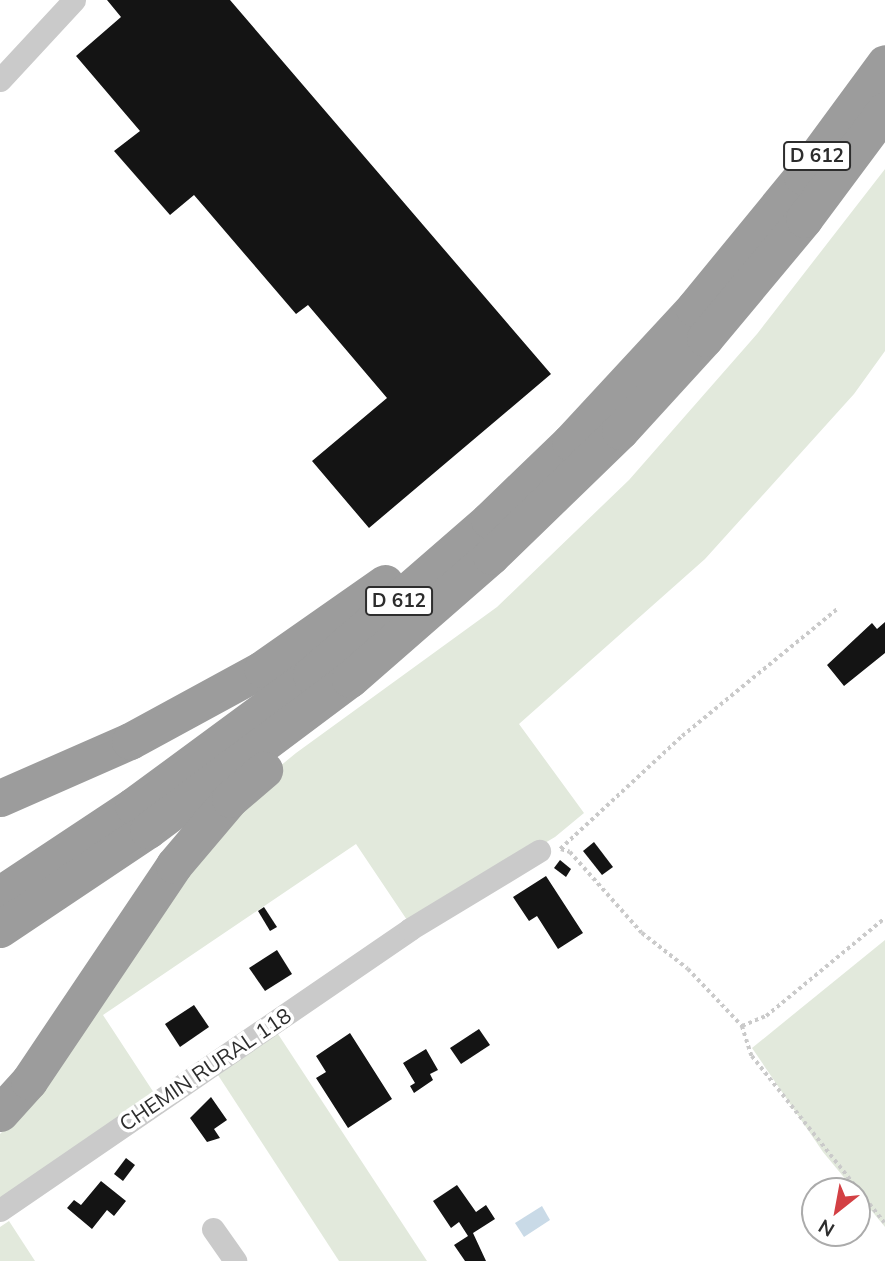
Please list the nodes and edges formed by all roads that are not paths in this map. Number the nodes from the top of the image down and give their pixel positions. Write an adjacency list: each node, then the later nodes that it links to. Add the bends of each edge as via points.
1 (74, 0): 3 (street)
2 (885, 63): 5 (highway, D 612, via 794,186 702,298 579,433)
3 (0, 80)
4 (885, 110): 6 (highway, D 612, via 767,265 620,431 481,565)
5 (528, 480): 7 (highway, via 262,669 131,741); 9 (highway, D 612, via 397,604 311,675 144,798)
6 (350, 679): 10 (highway, D 612, via 148,830); 11 (highway, via 320,724 230,799 174,865 29,1081)
7 (0, 798)
8 (550, 850): 12 (street, CHEMIN RURAL 118, via 410,929)
9 (0, 894)
10 (0, 929)
11 (0, 1113)
12 (0, 1210)
13 (214, 1229): 14 (street)
14 (234, 1261)

